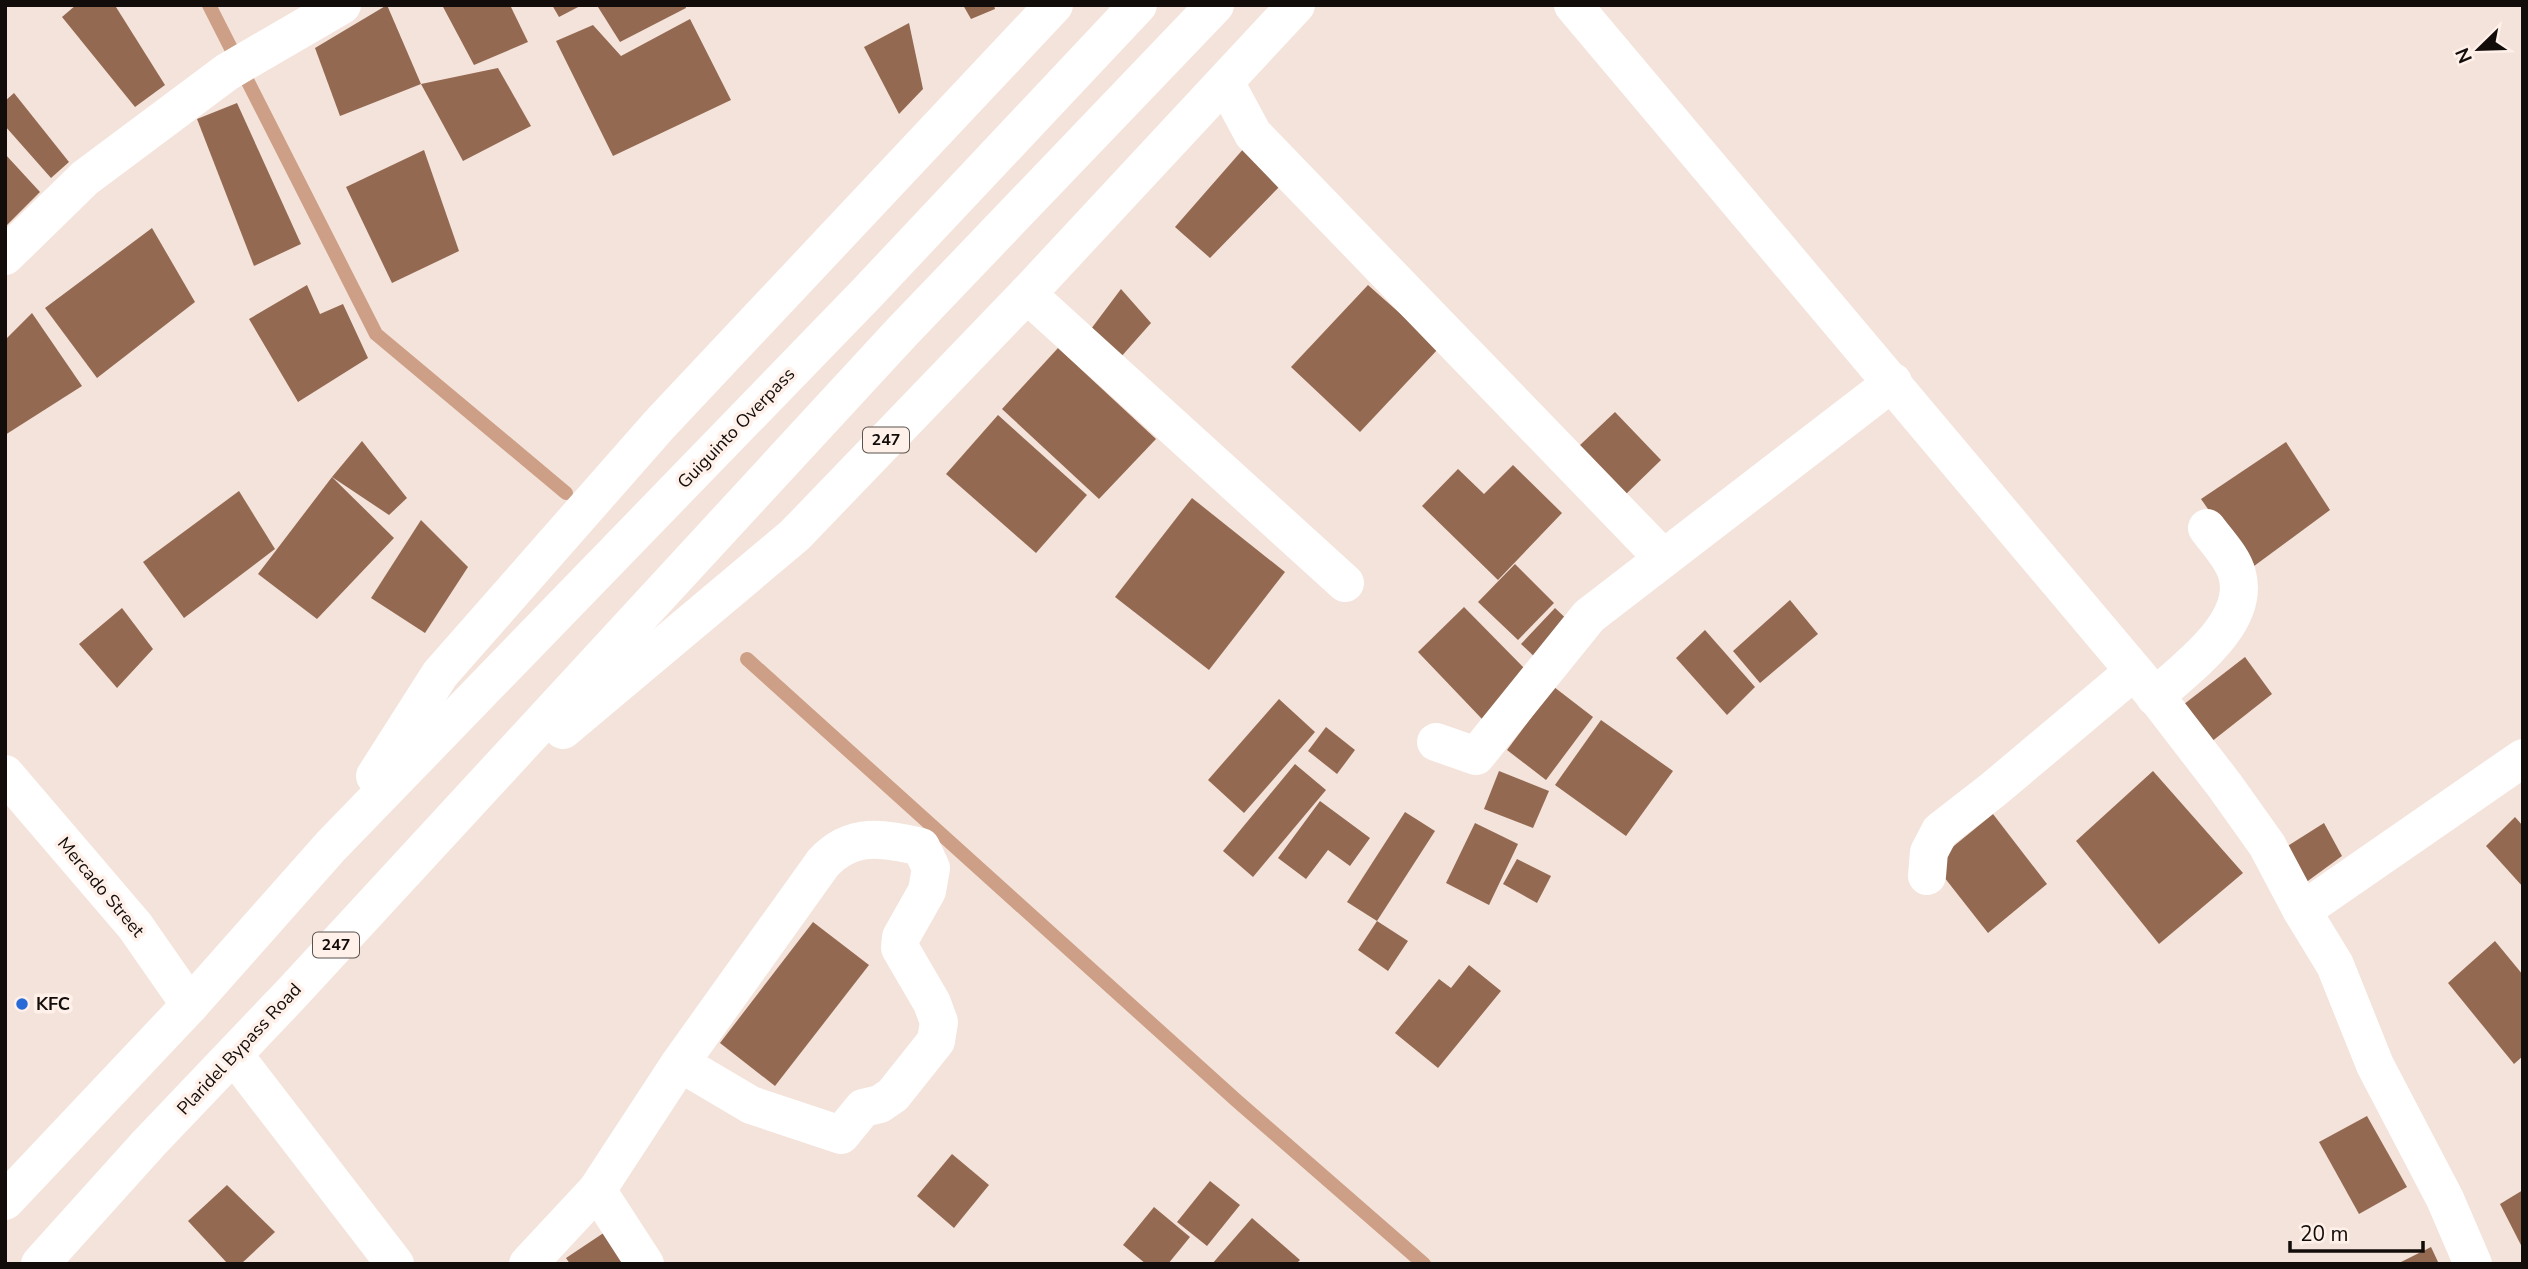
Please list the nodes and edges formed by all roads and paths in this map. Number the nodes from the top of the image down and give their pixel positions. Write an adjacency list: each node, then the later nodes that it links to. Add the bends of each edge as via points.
1 (342, 5): 8 (main road, via 227,72 85,178)
2 (1054, 5): 19 (main road, via 659,425 440,674)
3 (1138, 5): 19 (main road, Guiguinto Overpass, via 867,293)
4 (1215, 5): 18 (main road, via 901,333)
5 (1296, 5): 7 (main road, 247)
6 (1573, 5): 10 (main road)
7 (1224, 82): 9 (main road, 247); 12 (main road, via 1253,134)
8 (5, 257)
9 (1027, 294): 13 (main road); 18 (main road, 247, via 795,535)
10 (1893, 382): 12 (main road); 14 (main road)
11 (2207, 528): 14 (main road, via 2237,573 2239,594 2232,615 2223,631)
12 (1663, 558): 15 (main road, via 1589,616 1476,756)
13 (1345, 583)
14 (2144, 684): 20 (main road, via 1940,831 1929,852); 21 (main road, via 2267,845)
15 (1436, 742)
16 (2523, 758): 21 (main road)
17 (5, 774): 22 (main road, Mercado Street, via 135,926)
18 (439, 835): 23 (main road, Plaridel Bypass Road / 247)
19 (331, 846): 22 (main road)
20 (1927, 876)
21 (2302, 911): 31 (main road, via 2335,965 2375,1065 2445,1199)
22 (190, 1005): 26 (main road)
23 (234, 1055): 27 (main road, Plaridel Bypass Road / 247); 28 (main road)
24 (680, 1063): 24 (main road, via 834,850 888,839 921,847 931,868 927,891 901,936 900,948 939,1022 936,1041 893,1095 863,1108 841,1135 751,1105); 25 (main road)
25 (597, 1190): 29 (main road); 30 (main road)
26 (5, 1201)
27 (40, 1264)
28 (395, 1264)
29 (528, 1264)
30 (645, 1264)
31 (2473, 1264)

